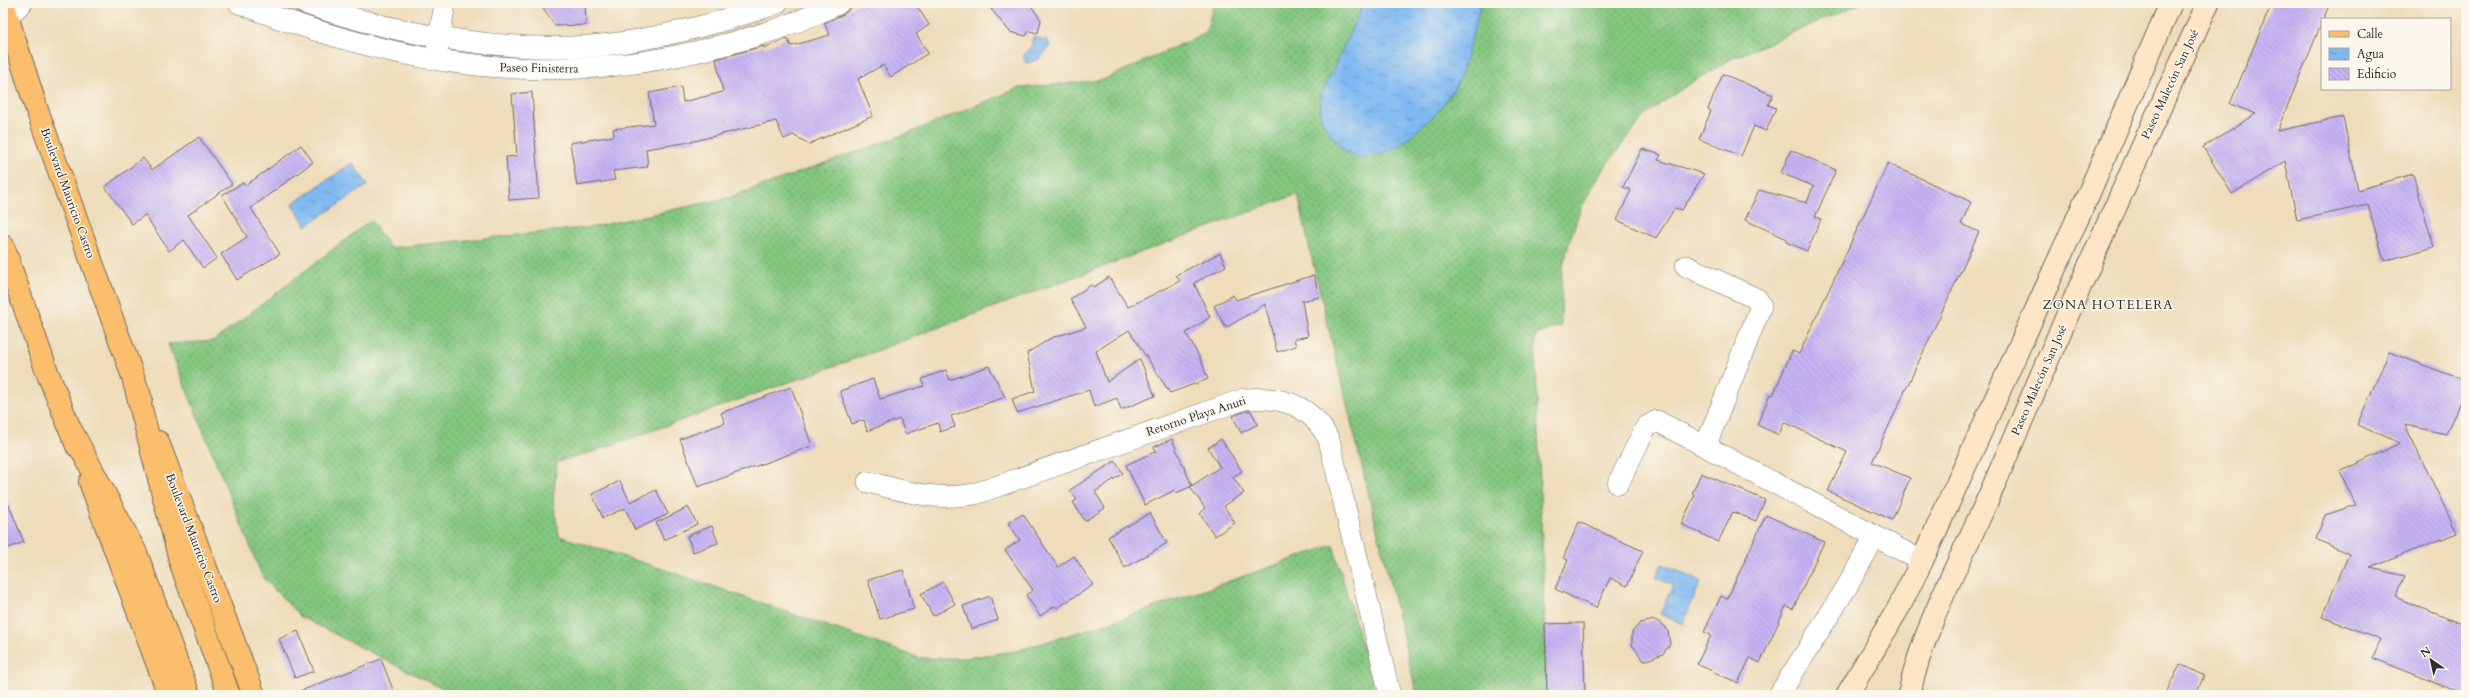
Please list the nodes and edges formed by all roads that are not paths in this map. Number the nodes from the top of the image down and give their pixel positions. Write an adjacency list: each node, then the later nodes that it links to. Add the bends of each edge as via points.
1 (239, 3): 11 (street, Paseo Finisterra, via 358,44)
2 (304, 3): 9 (street, Paseo Finisterra, via 381,26)
3 (445, 3): 9 (street)
4 (777, 3): 10 (street, Paseo Finisterra, via 687,30 626,42)
5 (839, 3): 12 (street, Paseo Finisterra, via 769,31 688,54 638,64)
6 (2171, 3): 13 (main road)
7 (2208, 3): 14 (main road, Paseo Malecón San José)
8 (10, 11): 17 (main road, Boulevard Mauricio Castro, via 36,107)
9 (440, 38): 10 (street, Paseo Finisterra); 11 (street)
10 (542, 48): 12 (street)
11 (435, 61): 12 (street, Paseo Finisterra)
12 (543, 71)
13 (2085, 202): 14 (main road); 23 (main road)
14 (2112, 213): 31 (main road, Paseo Malecón San José, via 1987,501 1932,620 1921,649)
15 (3, 246): 18 (main road, via 46,369)
16 (1686, 266): 19 (street, via 1757,299 1761,306)
17 (134, 381): 26 (main road, Boulevard Mauricio Castro, via 182,564); 27 (main road, Boulevard Mauricio Castro)
18 (70, 428): 24 (main road); 25 (main road, via 136,553)
19 (1706, 445): 21 (street, via 1653,421 1646,427); 22 (street)
20 (868, 482): 28 (street, Retorno Playa Anuti, via 929,497 949,498 975,494 1244,399 1265,397 1284,400 1312,416 1323,427 1329,440)
21 (1618, 484)
22 (1875, 536): 23 (street); 29 (street)
23 (1922, 561): 30 (main road, via 1900,606)
24 (169, 695)
25 (189, 695)
26 (229, 695)
27 (254, 695)
28 (1390, 695)
29 (1780, 695)
30 (1847, 695)
31 (1909, 695)

